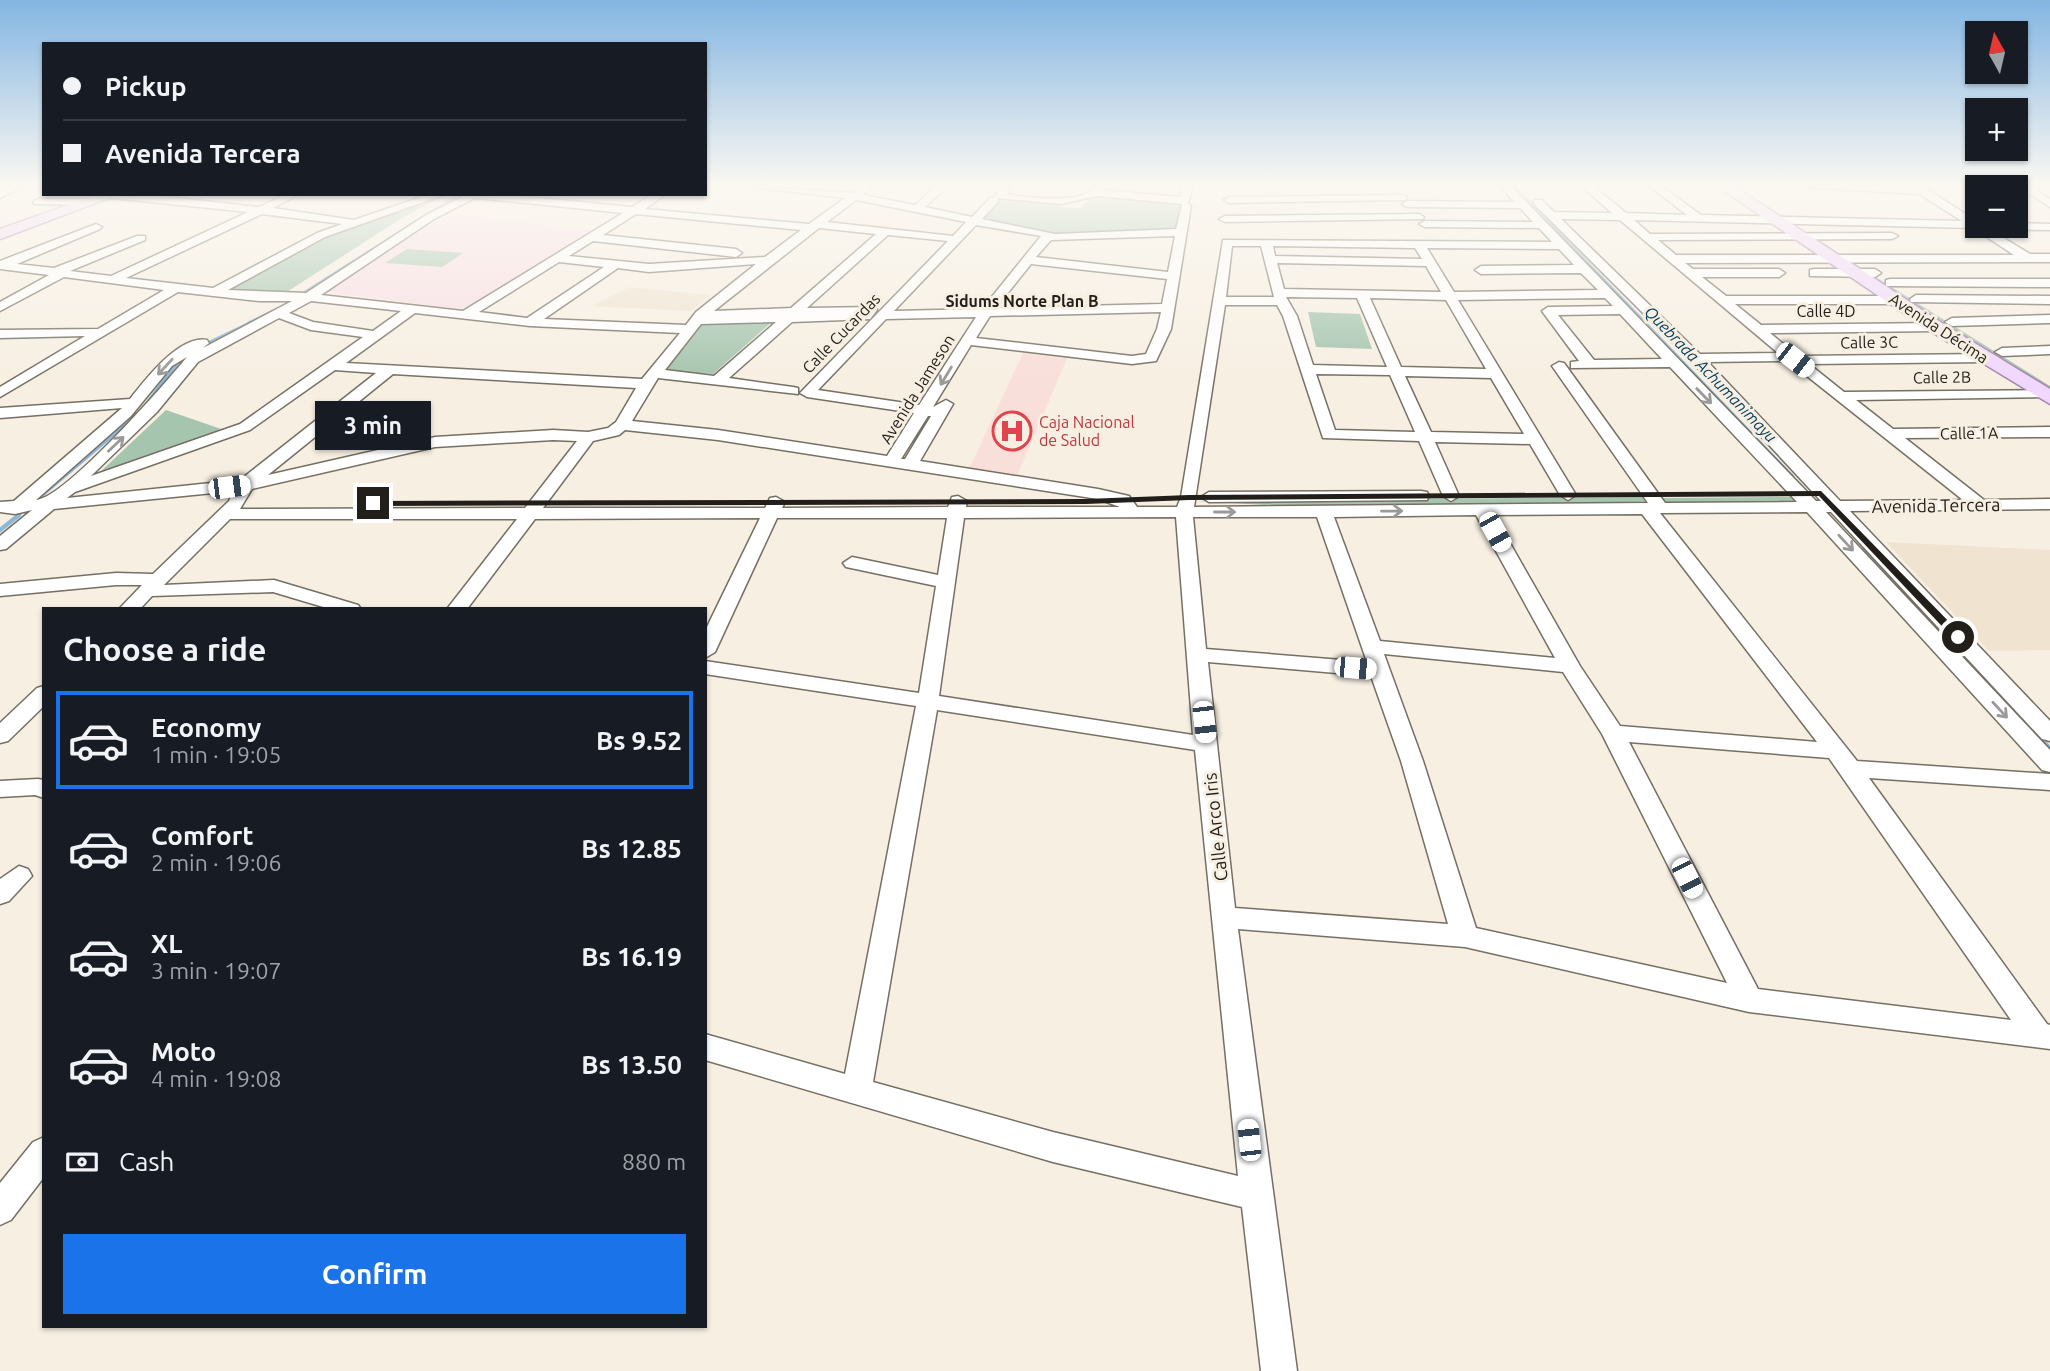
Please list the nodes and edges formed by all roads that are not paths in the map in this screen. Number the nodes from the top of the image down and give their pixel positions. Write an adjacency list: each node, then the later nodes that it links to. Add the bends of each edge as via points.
1 (39, 250): 32 (street)
2 (113, 250): 37 (street)
3 (176, 250): 42 (street)
4 (293, 250): 45 (street)
5 (357, 250): 51 (street)
6 (380, 250): 52 (street)
7 (569, 250): 23 (street)
8 (702, 250): 24 (street)
9 (781, 250): 24 (street)
10 (864, 250): 66 (street)
11 (943, 250): 63 (street, Calle Cucardas)
12 (1038, 250): 29 (street, Avenida Jameson)
13 (1177, 250): 41 (street)
14 (1224, 250): 57 (street, Calle Arco Iris)
15 (1268, 250): 27 (street)
16 (1422, 250): 30 (street)
17 (1469, 250): 35 (street)
18 (1565, 250): 34 (street)
19 (1579, 250): 78 (street)
20 (1663, 250): 28 (street)
21 (1830, 250): 31 (main road, Avenida Décima)
22 (2015, 250): 25 (street)
23 (556, 258): 33 (street); 65 (street)
24 (770, 258): 33 (street, via 649,268); 68 (street)
25 (2028, 258): 26 (street); 31 (street); 36 (street)
26 (2050, 258)
27 (1271, 259): 30 (street); 53 (street)
28 (1673, 259): 31 (street); 38 (street)
29 (1031, 261): 41 (street); 61 (street, Avenida Jameson)
30 (1430, 263): 49 (street)
31 (1848, 263): 40 (street); 46 (main road, Avenida Décima); 46 (main road, Avenida Décima, via 1875,273)
32 (2, 265): 37 (street)
33 (615, 265): 69 (street)
34 (1583, 269): 35 (street); 47 (street)
35 (1481, 270): 50 (street)
36 (2050, 271)
37 (58, 273): 42 (street); 59 (street)
38 (1690, 273): 39 (street); 55 (street)
39 (1787, 273)
40 (1801, 273)
41 (1172, 276): 58 (street)
42 (112, 280): 44 (street)
43 (2050, 283): 46 (street)
44 (176, 288): 45 (street); 72 (street)
45 (215, 292): 51 (street)
46 (1893, 292): 54 (main road, Avenida Décima); 55 (street); 70 (main road, Avenida Décima)
47 (1606, 294): 50 (street); 62 (street)
48 (1362, 295): 49 (street); 53 (street); 85 (street)
49 (1449, 296): 50 (street); 86 (street)
50 (1497, 296)
51 (287, 297): 52 (street); 93 (street, one-way to 93, via 175,357)
52 (309, 297): 60 (street); 64 (street)
53 (1281, 297): 57 (street); 83 (street)
54 (1916, 299): 56 (street); 70 (main road, Avenida Décima)
55 (1721, 300): 71 (street)
56 (2050, 300)
57 (1219, 301): 115 (street, Calle Arco Iris, via 1212,370)
58 (1167, 305): 61 (street); 75 (street, via 1164,329 1153,355 1144,360)
59 (0, 307)
60 (414, 308): 65 (street); 74 (street)
61 (993, 310): 63 (street); 75 (street, Avenida Jameson)
62 (1622, 310): 80 (street); 81 (street, via 1548,311)
63 (884, 312): 94 (street, Calle Cucardas, via 807,393)
64 (279, 314): 74 (street, via 310,326); 106 (street, one-way to 64, via 152,410 193,359)
65 (467, 314): 69 (street)
66 (789, 315): 66 (street, via 864,316 871,310); 68 (street); 88 (street)
67 (2050, 319): 70 (street, Calle 4D)
68 (695, 321): 69 (street); 87 (street)
69 (530, 322)
70 (1944, 325): 71 (street, Calle 4D); 77 (main road, Avenida Décima)
71 (1758, 329): 79 (street)
72 (98, 332): 73 (street); 91 (street)
73 (0, 334)
74 (376, 335): 82 (street)
75 (975, 342): 94 (street, Avenida Jameson, one-way to 94); 96 (street, Avenida Jameson)
76 (2050, 351): 77 (street, Calle 3C)
77 (1994, 355): 79 (street, Calle 3C); 89 (main road, Avenida Décima)
78 (1696, 358): 79 (street, Calle 3C); 111 (street)
79 (1793, 358): 92 (street)
80 (1672, 363): 81 (street); 111 (street, one-way to 111)
81 (1589, 364): 112 (street, via 1559,366)
82 (331, 366): 84 (street); 106 (street, via 245,427)
83 (1307, 369): 85 (street); 101 (street, via 1329,435)
84 (390, 370): 87 (street); 105 (street)
85 (1393, 371): 86 (street); 101 (street)
86 (1496, 374): 102 (street)
87 (650, 379): 88 (street); 97 (street)
88 (717, 381): 90 (street)
89 (2048, 390): 92 (street, Calle 2B)
90 (793, 391)
91 (0, 394)
92 (1841, 396): 99 (street)
93 (135, 403): 95 (street); 121 (street)
94 (925, 411): 96 (street, Calle Cucardas); 103 (street, Avenida Jameson)
95 (0, 413)
96 (941, 413): 104 (street, Avenida Jameson)
97 (622, 425): 100 (street, via 613,432); 103 (street)
98 (2050, 432): 99 (street, Calle 1A)
99 (1888, 434): 108 (street)
100 (588, 436): 105 (street, via 435,442); 120 (street)
101 (1423, 436): 102 (street); 110 (street)
102 (1532, 439): 109 (street)
103 (891, 462): 104 (street)
104 (910, 465): 118 (street)
105 (245, 485): 114 (street); 122 (street)
106 (67, 490): 114 (street)
107 (2050, 492): 108 (street, Avenida Tercera)
108 (1965, 493): 111 (street, Avenida Tercera); 116 (street)
109 (1568, 495): 110 (street, Avenida Tercera); 112 (street, Avenida Tercera)
110 (1451, 496): 115 (street, Avenida Tercera)
111 (1816, 500): 112 (street, Avenida Tercera); 116 (street, Avenida Tercera); 143 (street); 147 (street, one-way to 147)
112 (1653, 504): 123 (street, Avenida Tercera); 146 (street)
113 (2050, 504): 116 (street, Avenida Tercera)
114 (46, 505): 121 (street); 126 (street)
115 (1186, 505): 118 (street, Avenida Tercera); 124 (street, Avenida Tercera, one-way to 124); 136 (street, Calle Arco Iris)
116 (1980, 505)
117 (774, 506): 119 (street, Avenida Tercera); 120 (street, Avenida Tercera); 135 (street)
118 (1128, 506): 119 (street, Avenida Tercera)
119 (958, 507): 128 (street)
120 (533, 508): 122 (street, Avenida Tercera); 133 (street)
121 (6, 509): 125 (street)
122 (231, 509): 129 (street)
123 (1482, 510): 124 (street, Avenida Tercera, one-way to 123); 137 (street)
124 (1324, 512): 134 (street)
125 (0, 521)
126 (0, 545)
127 (852, 563): 128 (street)
128 (947, 583): 141 (street)
129 (153, 585): 130 (street, via 116,579); 131 (street); 132 (street, via 274,586)
130 (0, 590)
131 (131, 607)
132 (344, 607)
133 (459, 607)
134 (1373, 647): 137 (street); 139 (street)
135 (707, 648)
136 (1196, 655): 139 (street); 145 (street, Calle Arco Iris)
137 (1570, 666): 142 (street)
138 (707, 667): 141 (street)
139 (1381, 670): 155 (street)
140 (42, 695): 144 (street)
141 (928, 701): 145 (street); 159 (street)
142 (1613, 733): 146 (street); 156 (street)
143 (2050, 734)
144 (0, 736)
145 (1206, 744): 154 (street, Calle Arco Iris)
146 (1834, 751): 148 (street)
147 (2050, 764)
148 (1850, 769): 149 (street); 157 (street)
149 (2050, 782)
150 (0, 789): 151 (street)
151 (42, 789)
152 (19, 876): 153 (street)
153 (0, 894)
154 (1225, 918): 155 (street); 161 (street, Calle Arco Iris)
155 (1465, 936): 156 (street)
156 (1749, 1000): 157 (street)
157 (2044, 1036)
158 (707, 1048): 159 (street)
159 (857, 1090): 161 (street, via 1053,1147)
160 (42, 1155): 162 (street)
161 (1255, 1195): 163 (street, Calle Arco Iris)
162 (0, 1209)
163 (1279, 1371)

